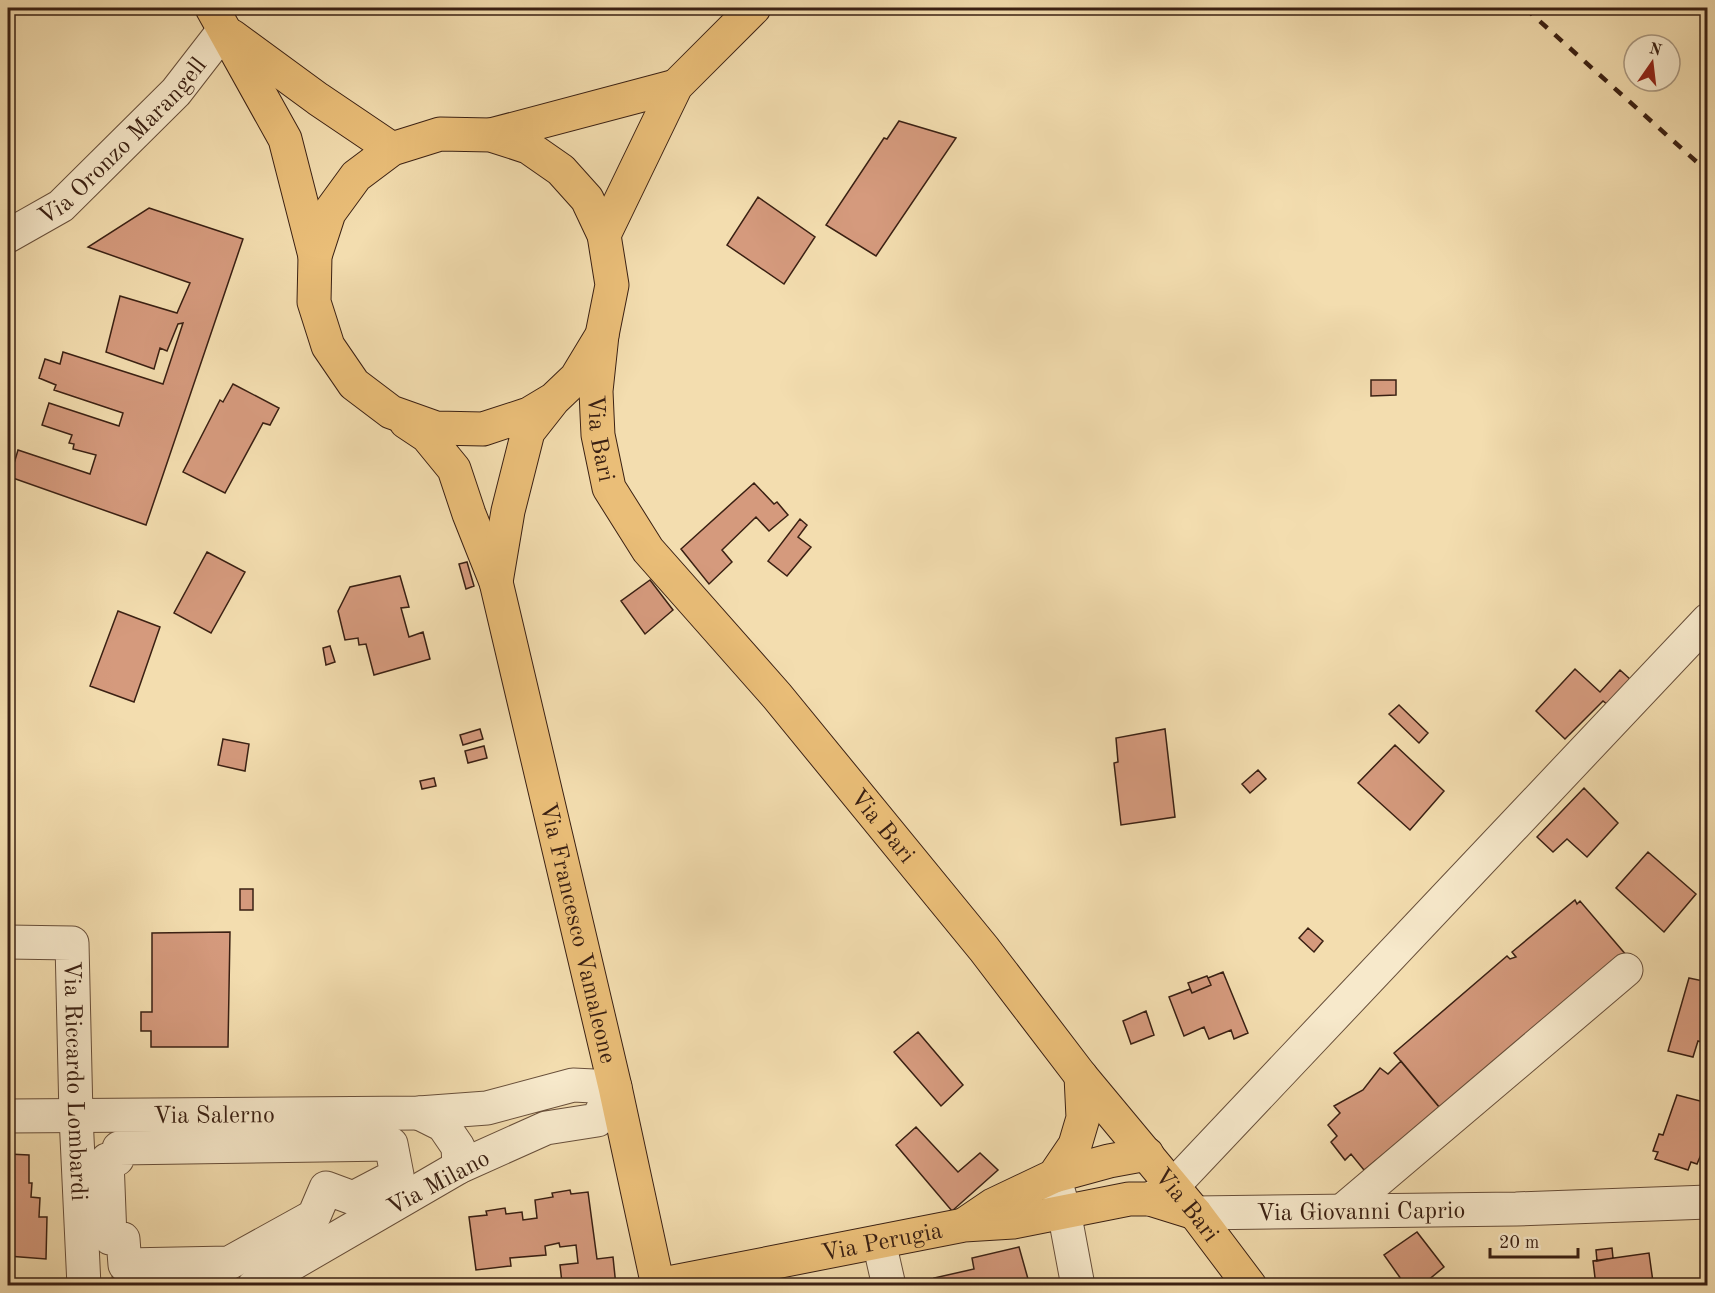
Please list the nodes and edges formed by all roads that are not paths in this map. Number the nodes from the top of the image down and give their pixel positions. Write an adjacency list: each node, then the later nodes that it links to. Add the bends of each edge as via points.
1 (754, 8): 3 (main road)
2 (218, 19): 5 (main road, via 318,99); 7 (street, Via Oronzo Marangell, via 176,92 61,206); 8 (main road, via 285,140)
3 (676, 86): 4 (main road); 6 (main road)
4 (491, 135): 5 (main road, via 440,134); 6 (main road, via 528,147 561,170 587,199)
5 (392, 149): 8 (main road, via 356,176 329,213)
6 (604, 235): 9 (main road, via 612,285)
7 (8, 236)
8 (315, 256): 11 (main road, via 314,302 328,346 354,384)
9 (602, 335): 10 (main road, via 576,378); 16 (main road, Via Bari, via 597,414 609,488 648,550 777,696 984,949)
10 (554, 399): 11 (main road, via 529,414 483,429 436,428); 12 (main road, via 528,432 508,511)
11 (391, 412): 12 (main road, via 427,436 454,469)
12 (496, 582): 17 (main road, Via Francesco Vamaleone)
13 (1707, 620): 24 (street)
14 (8, 942): 20 (street, Via Riccardo Lombardi, via 72,943)
15 (1626, 969): 27 (street)
16 (1081, 1076): 21 (main road, Via Bari); 23 (main road, via 1083,1118 1075,1145)
17 (615, 1086): 18 (street, Via Salerno, via 573,1085 487,1108); 22 (street, Via Milano, via 597,1120 546,1128); 34 (main road, Via Francesco Vamaleone)
18 (419, 1113): 20 (street, Via Salerno); 22 (street, via 443,1125 458,1147)
19 (8, 1116): 20 (street, Via Salerno)
20 (76, 1116): 35 (street, Via Riccardo Lombardi)
21 (1147, 1154): 23 (main road); 24 (main road, Via Bari); 26 (main road)
22 (459, 1167): 36 (street, Via Milano)
23 (1054, 1176): 28 (street); 30 (main road, via 993,1205)
24 (1162, 1192): 26 (main road, Via Perugia); 29 (main road)
25 (1707, 1202): 27 (street, Via Giovanni Caprio)
26 (1104, 1203): 28 (main road, Via Perugia); 33 (street, via 1086,1232)
27 (1343, 1210): 29 (street, Via Giovanni Caprio)
28 (1064, 1211): 30 (main road, Via Perugia, via 1013,1222); 33 (street)
29 (1195, 1213): 38 (main road, Via Bari)
30 (964, 1225): 31 (main road, Via Perugia)
31 (879, 1242): 34 (main road, Via Perugia); 37 (street)
32 (125, 1266): 32 (street, via 229,1263 314,1216 326,1188 353,1198 397,1175 391,1144 119,1148 117,1159 107,1160 110,1238 123,1239)
33 (1076, 1277)
34 (658, 1285)
35 (84, 1286)
36 (254, 1286)
37 (889, 1286)
38 (1250, 1286)

